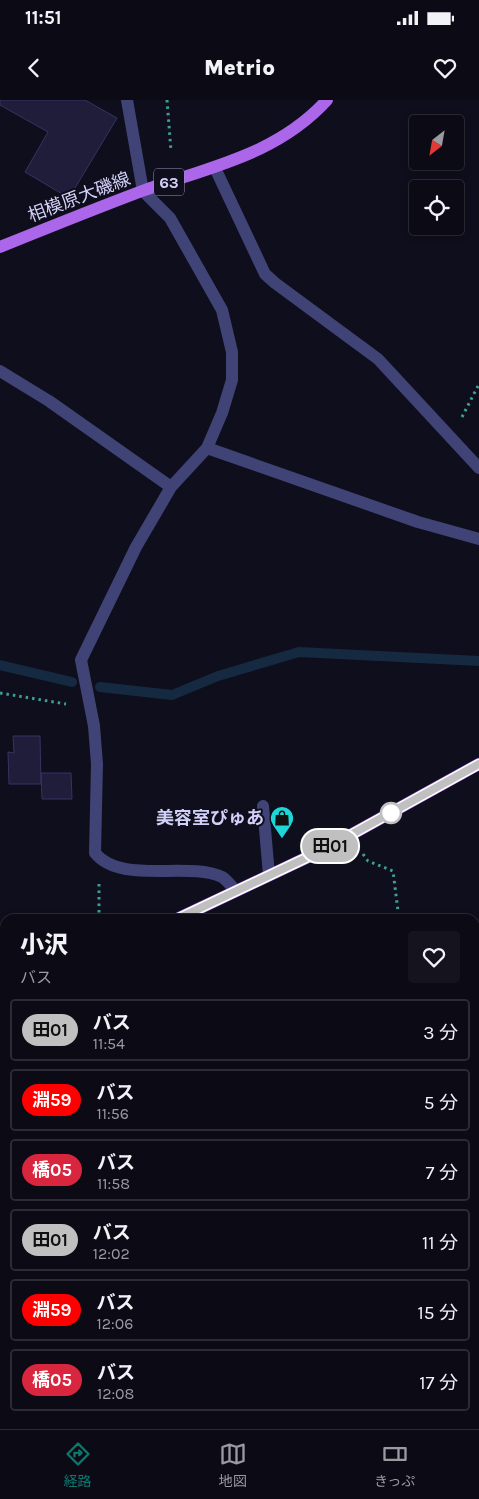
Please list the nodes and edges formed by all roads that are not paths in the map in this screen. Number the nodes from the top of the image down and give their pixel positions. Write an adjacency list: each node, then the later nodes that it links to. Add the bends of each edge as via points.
1 (127, 100): 4 (street)
2 (327, 100): 3 (main road, 相模原大磯線 / 63, via 312,117 281,140)
3 (215, 168): 4 (main road, 相模原大磯線 / 63); 8 (street, via 265,274 378,359)
4 (143, 191): 5 (main road, 相模原大磯線 / 63); 7 (street, via 170,218 222,310 232,352 232,380)
5 (0, 247)
6 (0, 371): 9 (street, via 49,401)
7 (207, 448): 9 (street); 10 (street, via 418,522)
8 (479, 468)
9 (171, 487): 14 (street, via 136,547 81,660 91,708 97,764 96,853 102,862 117,868 223,878)
10 (479, 539)
11 (479, 764): 13 (main road, via 351,835)
12 (264, 806): 13 (street)
13 (269, 875): 14 (main road)
14 (236, 891): 15 (main road)
15 (188, 914)

